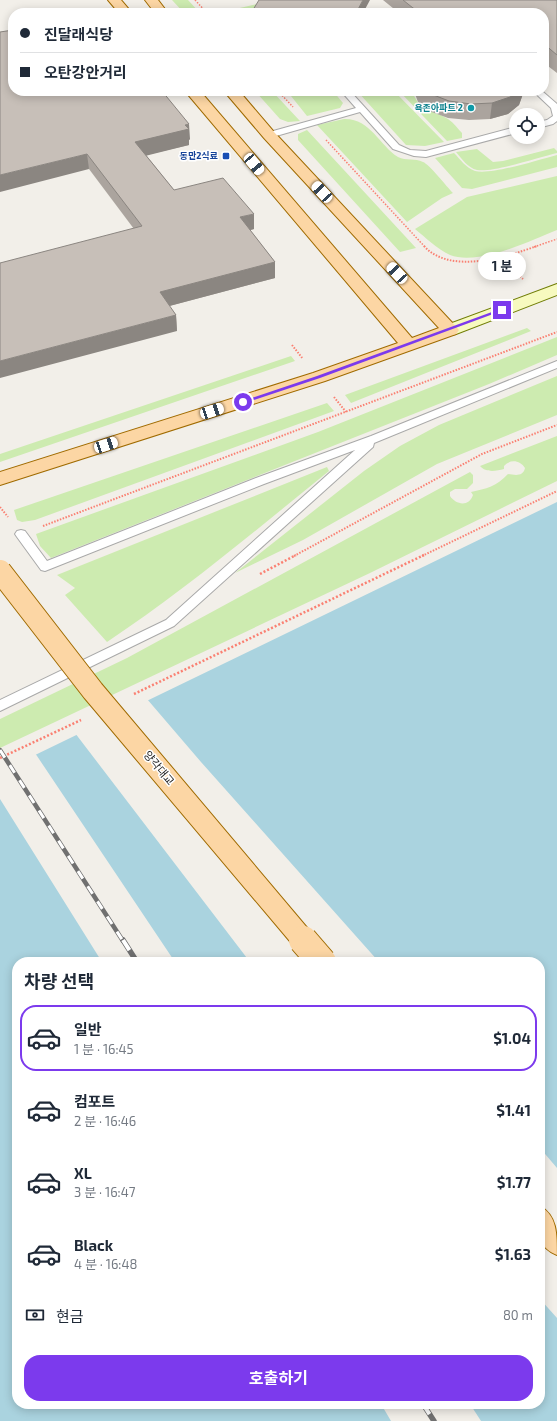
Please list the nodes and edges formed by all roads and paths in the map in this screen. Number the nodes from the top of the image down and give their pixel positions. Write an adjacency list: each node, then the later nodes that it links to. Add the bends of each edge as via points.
1 (114, 0): 4 (main road)
2 (151, 0): 5 (main road)
3 (195, 0): 6 (path)
4 (121, 8)
5 (158, 8)
6 (202, 8)
7 (196, 96): 21 (main road)
8 (235, 96): 16 (main road)
9 (283, 96): 13 (path)
10 (349, 96): 12 (lane)
11 (543, 96): 14 (lane, via 555,107 557,117)
12 (361, 109): 13 (lane); 15 (lane, via 396,147 416,154 426,154)
13 (309, 123): 16 (lane); 17 (path, via 429,252 441,259 468,263 492,260)
14 (545, 123)
15 (509, 132)
16 (269, 135): 19 (main road)
17 (557, 239)
18 (557, 289): 19 (main road)
19 (450, 330): 21 (main road)
20 (557, 332): 27 (path)
21 (409, 345): 25 (main road, via 311,380)
22 (557, 364): 24 (lane)
23 (557, 425): 29 (path, via 482,454)
24 (374, 439): 27 (lane, via 260,481 45,567); 31 (lane, via 170,623)
25 (0, 479)
26 (557, 492): 30 (path)
27 (21, 534)
28 (0, 571): 34 (main road, 양각대교, bridge, via 94,691)
29 (260, 574)
30 (128, 697)
31 (0, 706)
32 (85, 718): 33 (path)
33 (0, 758)
34 (318, 957)
35 (545, 1226): 36 (main road)
36 (557, 1241)

